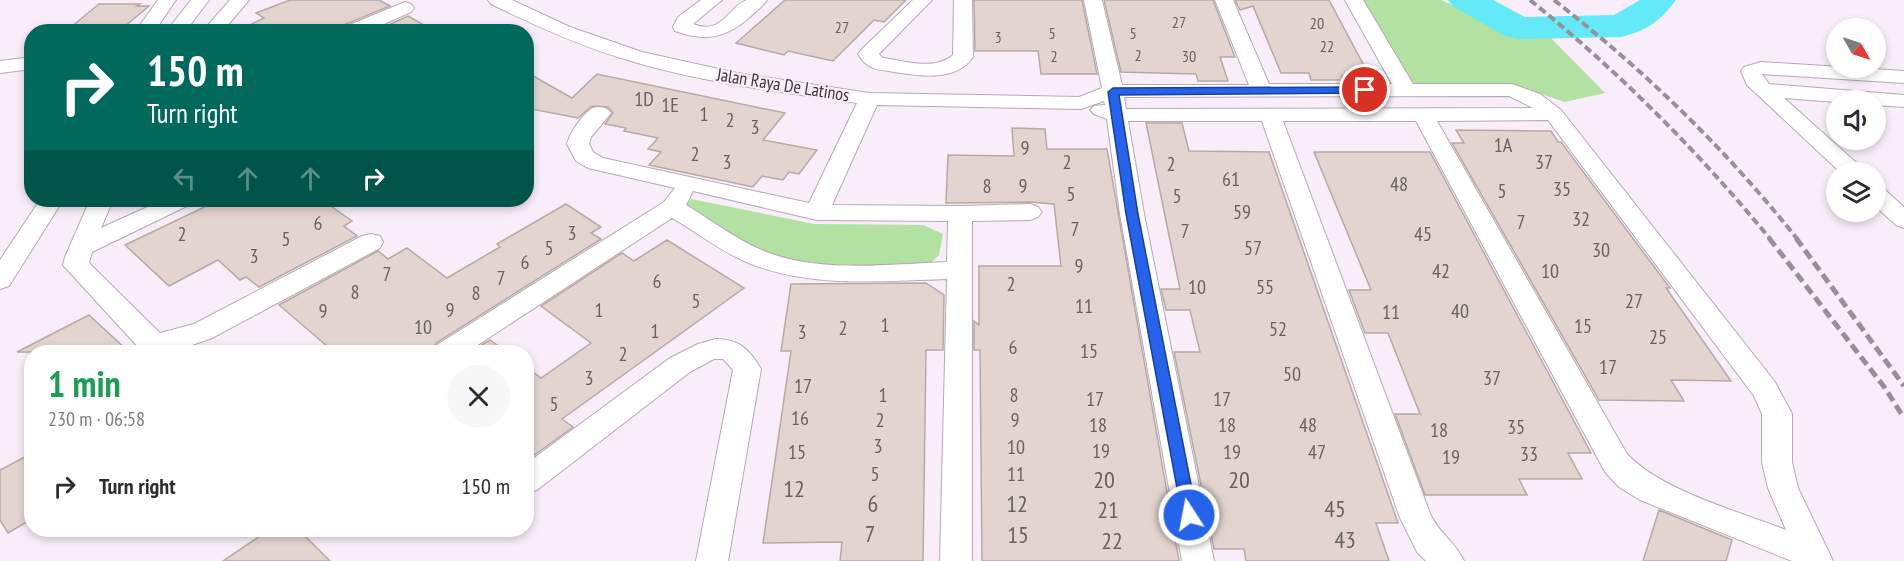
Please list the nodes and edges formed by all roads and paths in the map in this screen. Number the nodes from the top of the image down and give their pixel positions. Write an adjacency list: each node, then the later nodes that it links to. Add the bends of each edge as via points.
1 (168, 0): 14 (street)
2 (201, 0): 15 (street)
3 (255, 0): 12 (street)
4 (497, 0): 23 (street, Jalan Raya De Latinos, via 563,31 637,57 737,79)
5 (713, 0): 6 (street, via 682,27 695,34 721,30)
6 (758, 0)
7 (923, 0): 8 (street, via 868,54 872,60 937,70 955,66 963,57)
8 (963, 0)
9 (1093, 0): 25 (street)
10 (1224, 0): 26 (street)
11 (1354, 0): 21 (street)
12 (236, 4): 16 (street)
13 (405, 8): 17 (street)
14 (150, 24)
15 (182, 24)
16 (218, 24)
17 (368, 24)
18 (24, 64): 19 (street)
19 (0, 67)
20 (1904, 77): 22 (street, via 1761,68 1751,71 1754,81)
21 (1406, 90): 26 (street); 29 (street, via 1512,90 1533,98)
22 (1765, 90): 24 (street); 30 (street)
23 (868, 99): 25 (street, Jalan Raya De Latinos); 37 (street)
24 (1904, 101)
25 (1115, 103): 26 (street, Jalan Raya De Latinos); 50 (street, via 1132,214)
26 (1265, 103): 28 (street); 51 (street, via 1416,518 1428,542)
27 (600, 113): 31 (street, via 580,136 578,144 584,156 596,164)
28 (1423, 114): 29 (street); 47 (street, via 1616,463 1651,491)
29 (1554, 114): 47 (street, via 1765,390 1777,414 1777,462 1783,488)
30 (1842, 162)
31 (689, 183): 36 (street); 37 (street)
32 (1886, 203): 40 (street)
33 (47, 207): 44 (street)
34 (98, 207): 42 (street)
35 (166, 207): 42 (street)
36 (672, 207): 43 (street, via 759,258 789,267 821,271); 45 (street)
37 (817, 212): 39 (street)
38 (1030, 212): 39 (street)
39 (960, 214): 43 (street)
40 (1904, 220)
41 (371, 242): 42 (street, via 203,332 160,343 150,341 80,272 76,265)
42 (81, 247)
43 (960, 270): 49 (street)
44 (0, 280)
45 (458, 345)
46 (534, 475): 48 (street, via 680,365 703,352 722,348 741,356 747,369)
47 (1816, 558)
48 (712, 561)
49 (956, 561)
50 (1198, 561)
51 (1448, 561)

